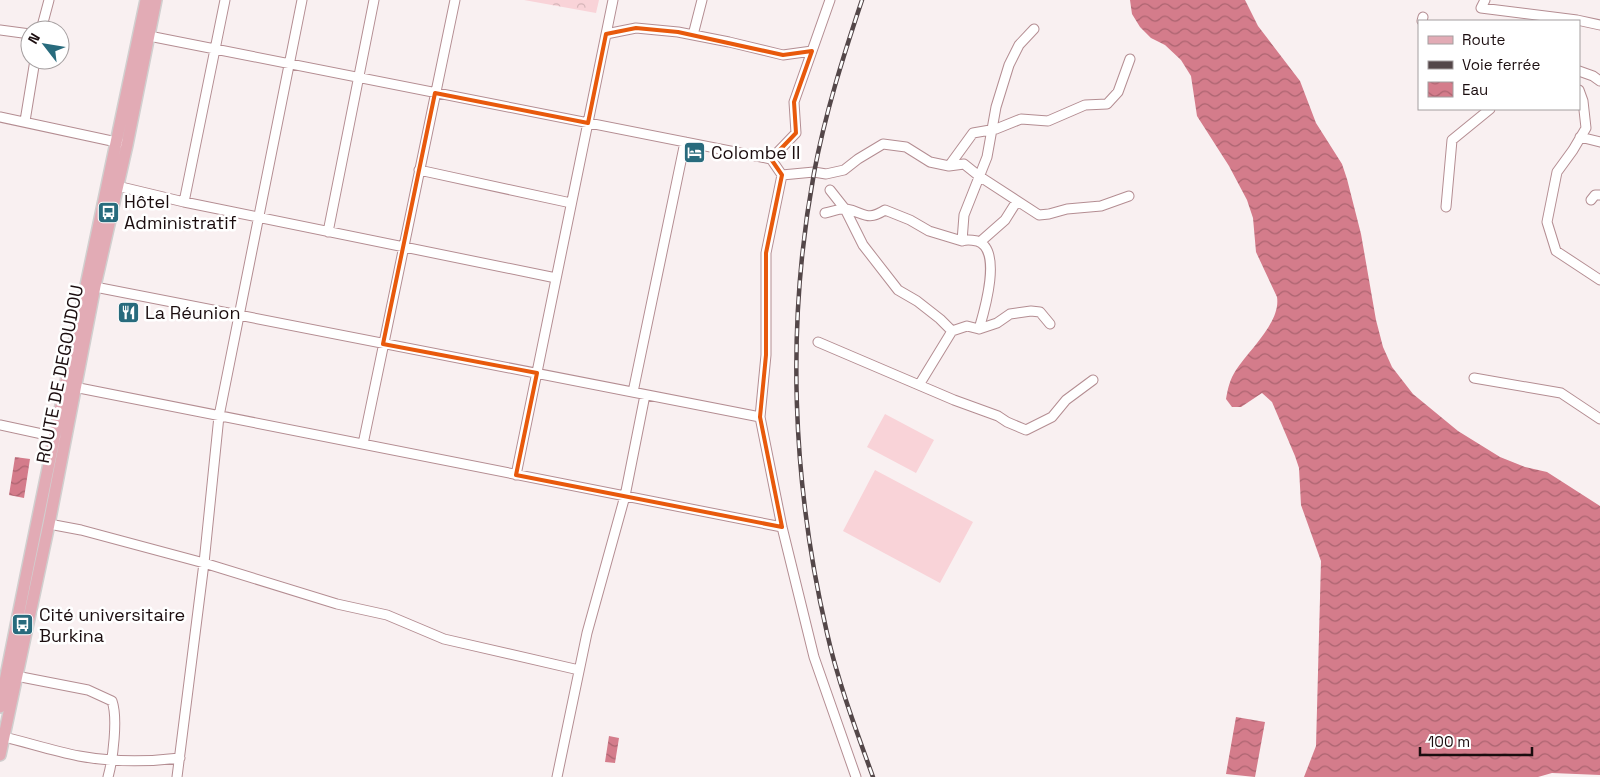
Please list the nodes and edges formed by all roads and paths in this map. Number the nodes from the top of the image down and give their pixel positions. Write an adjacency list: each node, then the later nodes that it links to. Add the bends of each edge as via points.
1 (49, 0): 12 (street)
2 (146, 0): 20 (main road, ROUTE DE DEGOUDOU)
3 (156, 0): 20 (main road, ROUTE DE DEGOUDOU)
4 (225, 0): 22 (street)
5 (302, 0): 25 (street)
6 (374, 0): 28 (street)
7 (455, 0): 30 (street)
8 (613, 0): 19 (street)
9 (702, 0): 21 (street)
10 (830, 0): 23 (street)
11 (1484, 0): 13 (street, via 1481,8)
12 (44, 20)
13 (1567, 20)
14 (1580, 22): 15 (street)
15 (1600, 25)
16 (1034, 29): 36 (street, via 1019,45 1009,65)
17 (0, 30): 18 (street)
18 (20, 33)
19 (606, 34): 21 (street, via 636,28); 35 (street)
20 (144, 35): 22 (street); 40 (main road, ROUTE DE DEGOUDOU)
21 (693, 35): 23 (street, via 783,54)
22 (215, 49): 25 (street); 52 (street)
23 (812, 51): 41 (street, via 794,102 796,133)
24 (1130, 59): 36 (street, via 1118,92 1107,104 1085,106 1048,121 1021,119)
25 (289, 64): 28 (street); 57 (street)
26 (33, 70): 34 (street)
27 (1580, 71): 29 (street)
28 (359, 78): 30 (street); 58 (street)
29 (1600, 81)
30 (435, 93): 35 (street); 43 (street)
31 (1580, 93): 37 (street, via 1586,128)
32 (1489, 110): 54 (street, via 1452,140)
33 (0, 117): 34 (street)
34 (24, 121): 40 (street)
35 (588, 123): 38 (street); 53 (street)
36 (991, 130): 42 (street, via 973,133); 45 (street, via 987,157)
37 (1580, 137): 39 (street); 63 (street, via 1557,172 1547,222 1556,250)
38 (686, 142): 41 (street); 76 (street)
39 (1600, 142)
40 (122, 144): 46 (main road, ROUTE DE DEGOUDOU)
41 (771, 159): 44 (street)
42 (949, 166): 44 (street, via 930,162 906,148 883,144 844,170 826,174); 45 (street, via 964,164)
43 (419, 170): 53 (street); 61 (street)
44 (782, 175): 79 (street, via 766,254 766,355)
45 (979, 176): 51 (street); 59 (street, via 964,215)
46 (113, 185): 52 (street); 64 (main road, ROUTE DE DEGOUDOU)
47 (830, 190): 55 (street)
48 (1600, 194): 50 (street)
49 (1129, 196): 51 (street, via 1101,206 1039,215)
50 (1591, 200)
51 (1017, 201): 60 (street, via 1005,220)
52 (184, 202): 57 (street)
53 (572, 203): 62 (street)
54 (1446, 207)
55 (845, 209): 56 (street); 59 (street, via 861,215 876,215 885,210); 68 (street, via 862,245 898,290 917,301)
56 (825, 213)
57 (258, 218): 58 (street); 65 (street)
58 (328, 232): 61 (street)
59 (962, 241): 60 (street)
60 (980, 242): 67 (street, via 989,252 990,276)
61 (403, 247): 62 (street); 70 (street)
62 (556, 278): 71 (street)
63 (1600, 280)
64 (90, 286): 65 (street); 75 (main road, ROUTE DE DEGOUDOU)
65 (239, 315): 70 (street); 78 (street)
66 (1050, 324): 67 (street, via 1040,312 1031,311 1010,314 997,323)
67 (978, 329): 68 (street, via 967,326)
68 (952, 331): 74 (street)
69 (818, 342): 74 (street)
70 (384, 344): 71 (street); 83 (street)
71 (537, 374): 76 (street); 84 (street)
72 (1474, 378): 80 (street, via 1561,392)
73 (1093, 380): 74 (street, via 1066,400 1052,418 1026,430)
74 (919, 385)
75 (71, 386): 78 (street); 82 (main road, ROUTE DE DEGOUDOU); 86 (main road, ROUTE DE DEGOUDOU)
76 (633, 392): 77 (street)
77 (645, 395): 79 (street); 85 (street)
78 (219, 416): 83 (street); 88 (street)
79 (760, 417): 87 (street)
80 (1600, 419)
81 (0, 425): 82 (street)
82 (56, 436): 90 (main road, ROUTE DE DEGOUDOU)
83 (363, 444): 84 (street)
84 (516, 475): 85 (street)
85 (625, 496): 87 (street); 89 (street)
86 (49, 524): 88 (street); 90 (main road, ROUTE DE DEGOUDOU)
87 (782, 527): 99 (street, via 814,657)
88 (204, 563): 89 (street, via 337,604 387,615 444,639); 94 (street)
89 (579, 670): 98 (street)
90 (12, 675): 91 (main road, ROUTE DE DEGOUDOU); 92 (main road, ROUTE DE DEGOUDOU); 95 (street, via 88,690 112,701)
91 (0, 706)
92 (2, 736): 93 (main road, ROUTE DE DEGOUDOU); 95 (street, via 79,756)
93 (0, 755)
94 (180, 758): 95 (street); 97 (street)
95 (113, 759): 96 (street)
96 (108, 777)
97 (177, 777)
98 (557, 777)
99 (856, 777)

